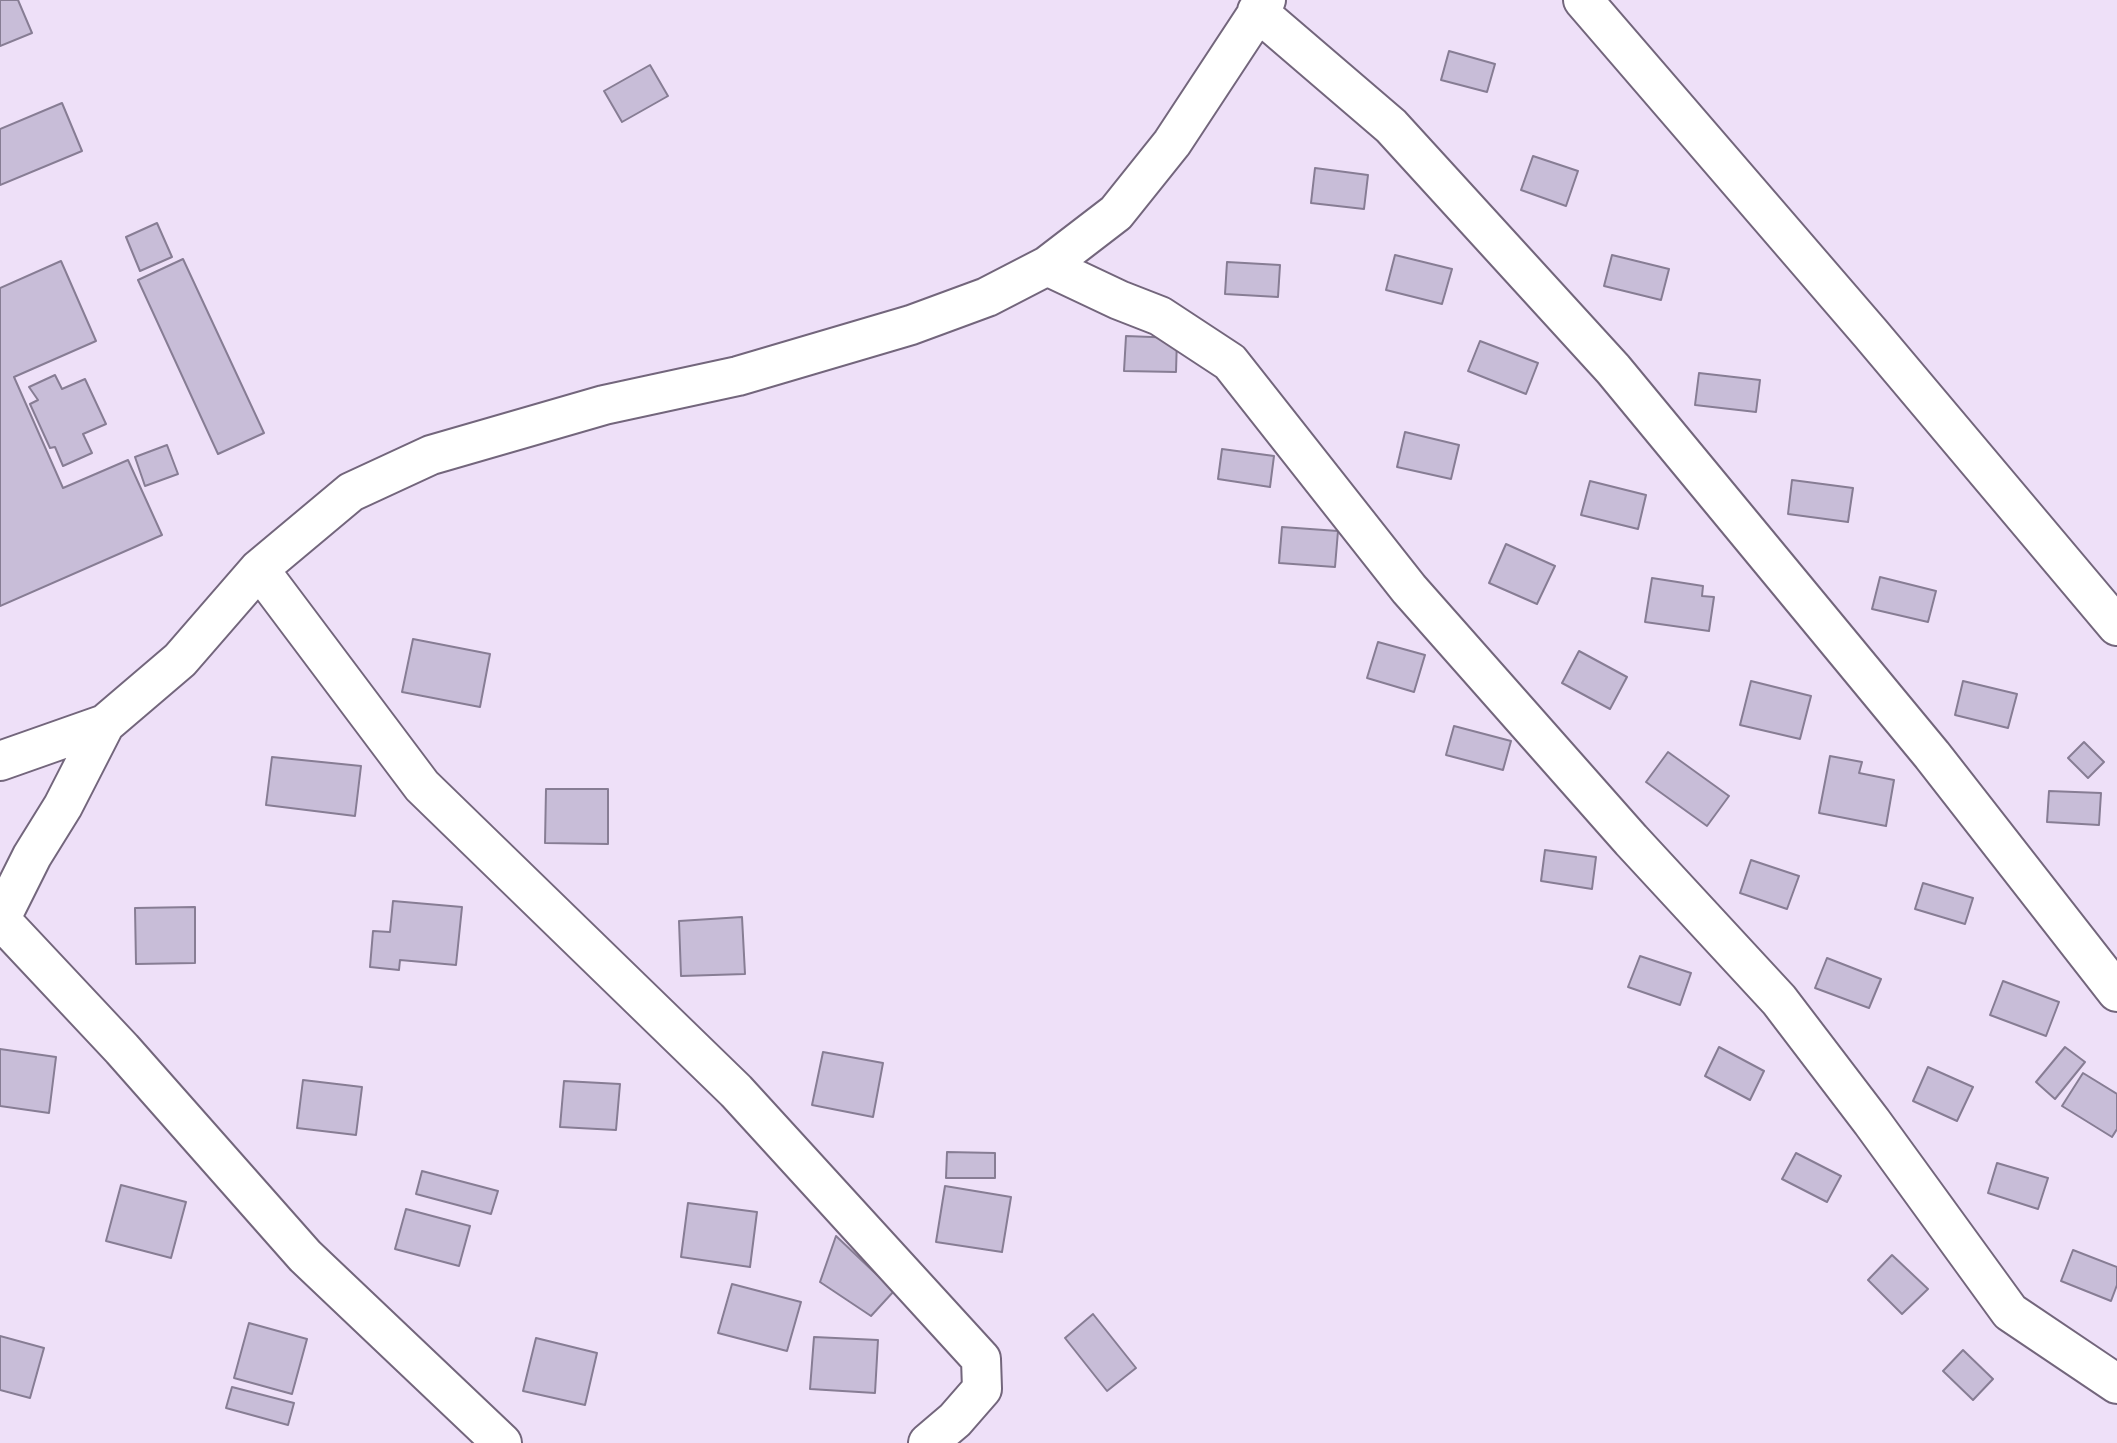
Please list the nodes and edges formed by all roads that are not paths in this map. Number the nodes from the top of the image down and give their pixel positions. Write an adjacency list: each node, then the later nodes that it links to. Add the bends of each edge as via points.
1 (1584, 0): 5 (street)
2 (1261, 5): 3 (street, via 1172,143 1116,214); 9 (street, via 1391,127 1613,369 1932,755)
3 (1047, 266): 4 (street, via 986,297 911,325 738,376 604,405 431,455 351,492); 10 (street, via 1160,316 1230,362 1409,589 1779,1000 2010,1312)
4 (259, 569): 6 (street, via 180,660); 12 (street, via 422,786 736,1091 981,1359 982,1389)
5 (2117, 626)
6 (105, 724): 7 (street); 8 (street)
7 (0, 761)
8 (0, 920): 11 (street, via 122,1049 305,1256)
9 (2117, 992)
10 (2117, 1384)
11 (502, 1443)
12 (928, 1443)

